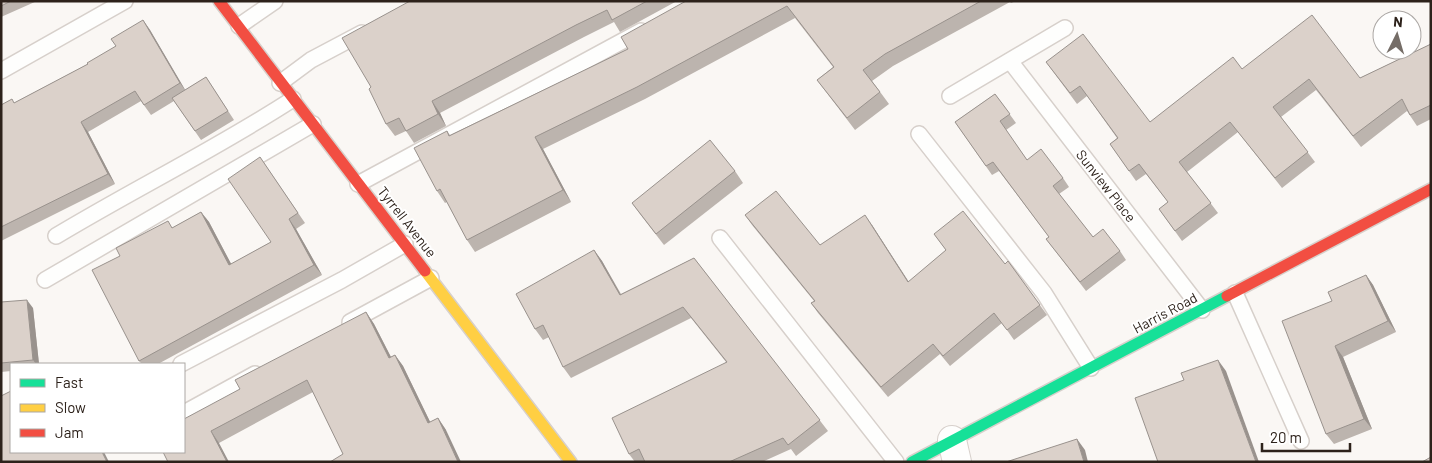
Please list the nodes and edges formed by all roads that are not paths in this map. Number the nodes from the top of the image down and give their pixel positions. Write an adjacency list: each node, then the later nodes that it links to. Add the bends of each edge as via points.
1 (125, 1): 9 (lane)
2 (219, 1): 6 (street, Tyrrell Avenue)
3 (274, 1): 6 (lane)
4 (379, 24): 10 (lane, via 311,60)
5 (653, 25): 15 (lane)
6 (239, 26): 10 (street, Tyrrell Avenue)
7 (1065, 28): 8 (lane)
8 (1010, 61): 11 (lane); 23 (lane, Sunview Place)
9 (1, 71)
10 (280, 83): 12 (street, Tyrrell Avenue)
11 (950, 96)
12 (293, 99): 13 (street, Tyrrell Avenue); 17 (lane, via 236,136 113,201)
13 (313, 124): 15 (street, Tyrrell Avenue); 21 (lane)
14 (919, 134): 27 (lane, via 1044,293)
15 (358, 184): 19 (street, Tyrrell Avenue)
16 (1431, 189): 22 (street, Harris Road)
17 (56, 236)
18 (720, 238): 32 (lane)
19 (405, 244): 20 (street, Tyrrell Avenue); 25 (lane)
20 (431, 278): 24 (lane); 31 (street, Tyrrell Avenue)
21 (45, 280)
22 (1235, 293): 23 (street, Harris Road); 29 (lane)
23 (1202, 310): 27 (street, Harris Road)
24 (337, 329)
25 (183, 363)
26 (269, 366): 28 (lane)
27 (1091, 368): 30 (street, Harris Road)
28 (185, 412)
29 (1301, 441)
30 (955, 451): 33 (street, Harris Road)
31 (571, 462)
32 (896, 462)
33 (912, 462)

